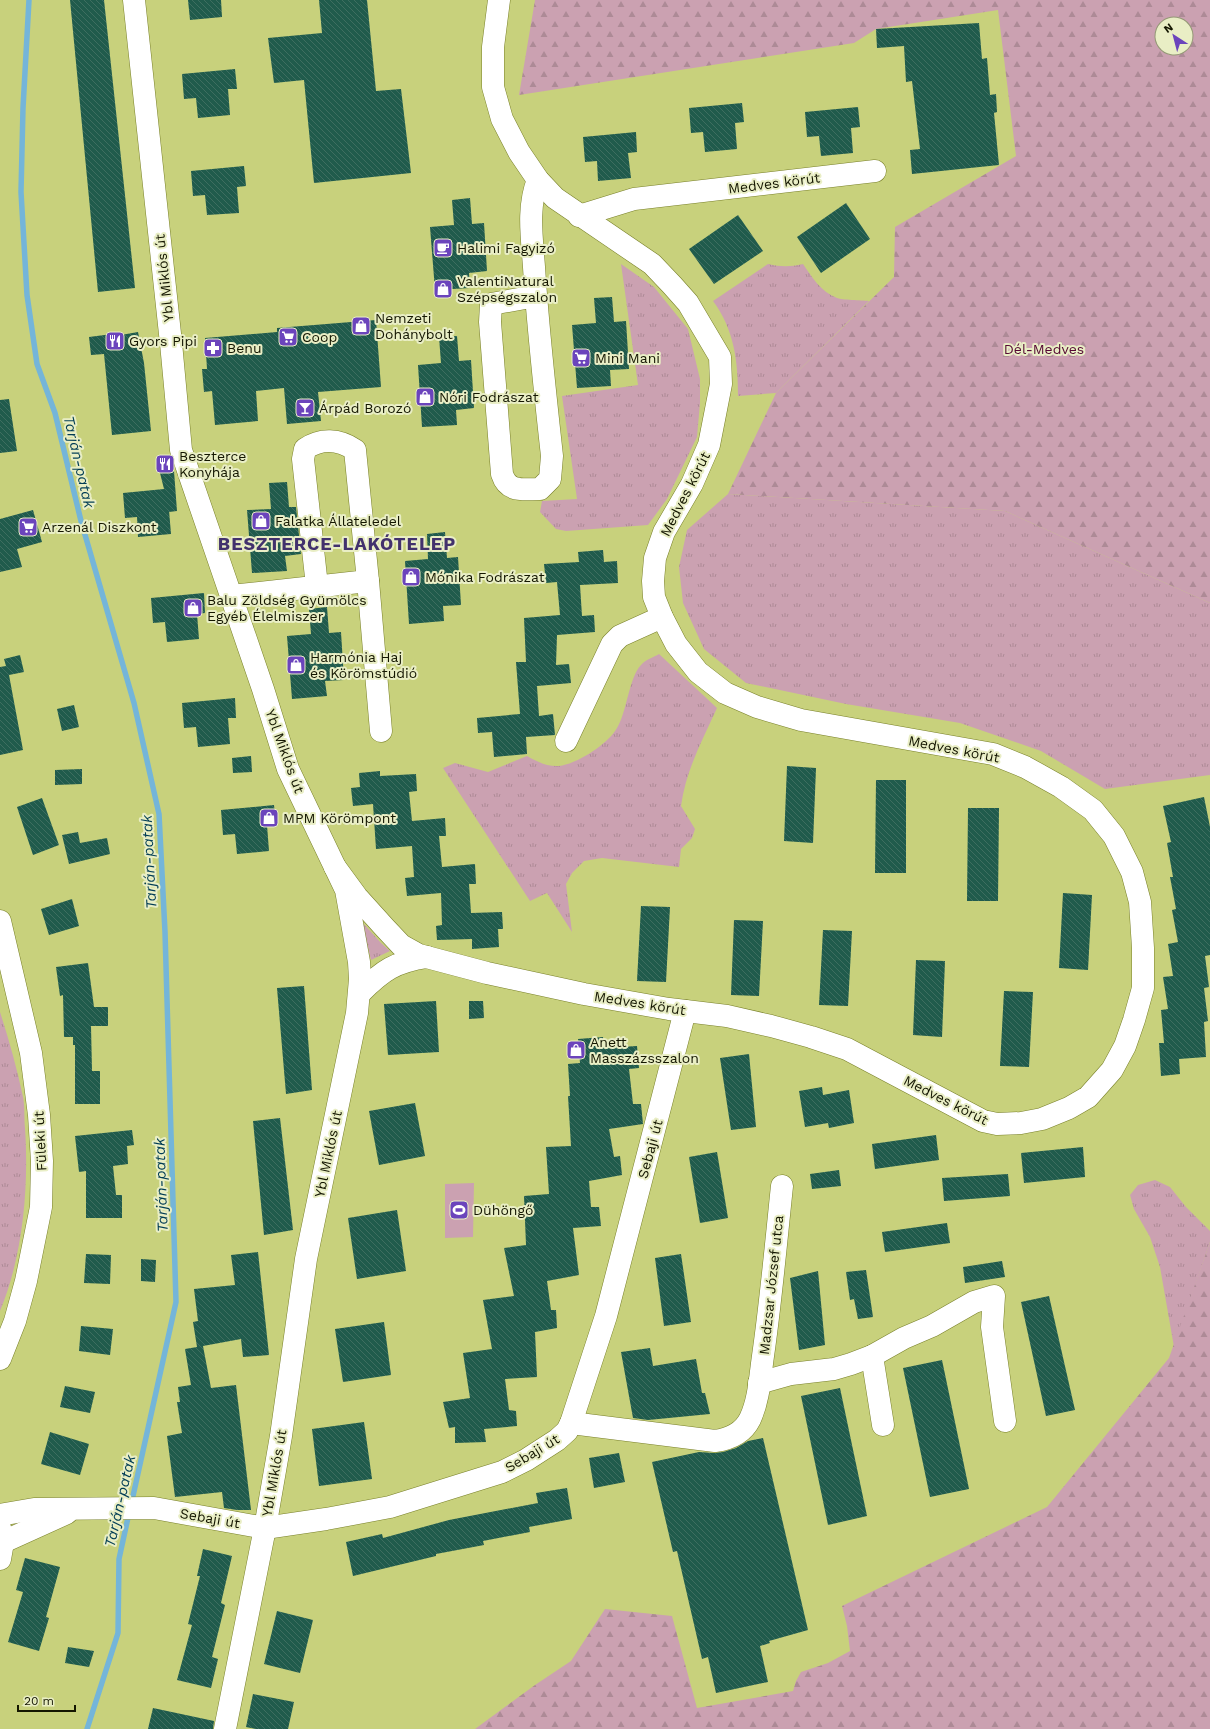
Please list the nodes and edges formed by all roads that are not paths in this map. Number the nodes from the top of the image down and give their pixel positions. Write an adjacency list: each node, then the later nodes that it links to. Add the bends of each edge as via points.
1 (134, 0): 9 (street, Ybl Miklós út, via 181,450)
2 (499, 0): 4 (street, Medves körút, via 493,47 493,87 502,120)
3 (875, 172): 5 (street, Medves körút, via 634,199)
4 (538, 180): 5 (street, Medves körút, via 555,198); 6 (street, via 534,190 531,221)
5 (579, 216): 10 (street, Medves körút, via 652,264 688,303 720,357 721,384 709,445 692,484 664,532 656,558 654,596)
6 (536, 296): 6 (street, via 491,304 490,322 502,474 504,482 523,490 540,488 550,478 552,456)
7 (368, 581): 8 (street); 8 (street, via 355,450 337,441 314,443 305,449 304,459); 11 (street)
8 (317, 586): 9 (street)
9 (231, 596): 13 (street, Ybl Miklós út, via 288,769)
10 (662, 617): 12 (street, via 620,636 612,644); 17 (street, Medves körút, via 676,644 698,672 725,693 757,707 800,720 993,754 1025,766 1061,787 1093,810 1114,836 1132,872 1140,902 1143,948 1143,988 1125,1046 1112,1070 1088,1097 1042,1119 1021,1123 1004,1125 983,1121 847,1049 771,1026 728,1016)
11 (381, 730)
12 (566, 741)
13 (335, 867): 15 (street, Medves körút, via 357,897 401,945); 16 (street, Ybl Miklós út, via 349,902 359,962)
14 (0, 921): 20 (street, Füleki út, via 31,1052 40,1115 42,1161 41,1207 26,1281 15,1321)
15 (426, 957): 16 (street, via 394,965); 17 (street, Medves körút, via 584,994)
16 (360, 992): 27 (street, Ybl Miklós út, via 306,1259)
17 (685, 1011): 23 (street, Sebaji út, via 606,1316)
18 (782, 1186): 21 (street, Madzsar József utca)
19 (872, 1356): 21 (street, via 834,1369 791,1374); 22 (street, via 974,1302 994,1296 992,1327); 24 (street)
20 (0, 1359)
21 (759, 1383): 23 (street, Madzsar József utca, via 750,1419 744,1429 726,1440 715,1441)
22 (1005, 1421)
23 (571, 1423): 27 (street, Sebaji út, via 558,1440 495,1475 390,1507)
24 (883, 1425)
25 (76, 1509): 26 (street, Sebaji út, via 34,1509); 27 (street, Sebaji út, via 154,1508); 28 (street)
26 (0, 1515)
27 (265, 1528): 29 (street, Ybl Miklós út)
28 (1, 1543)
29 (224, 1729)

